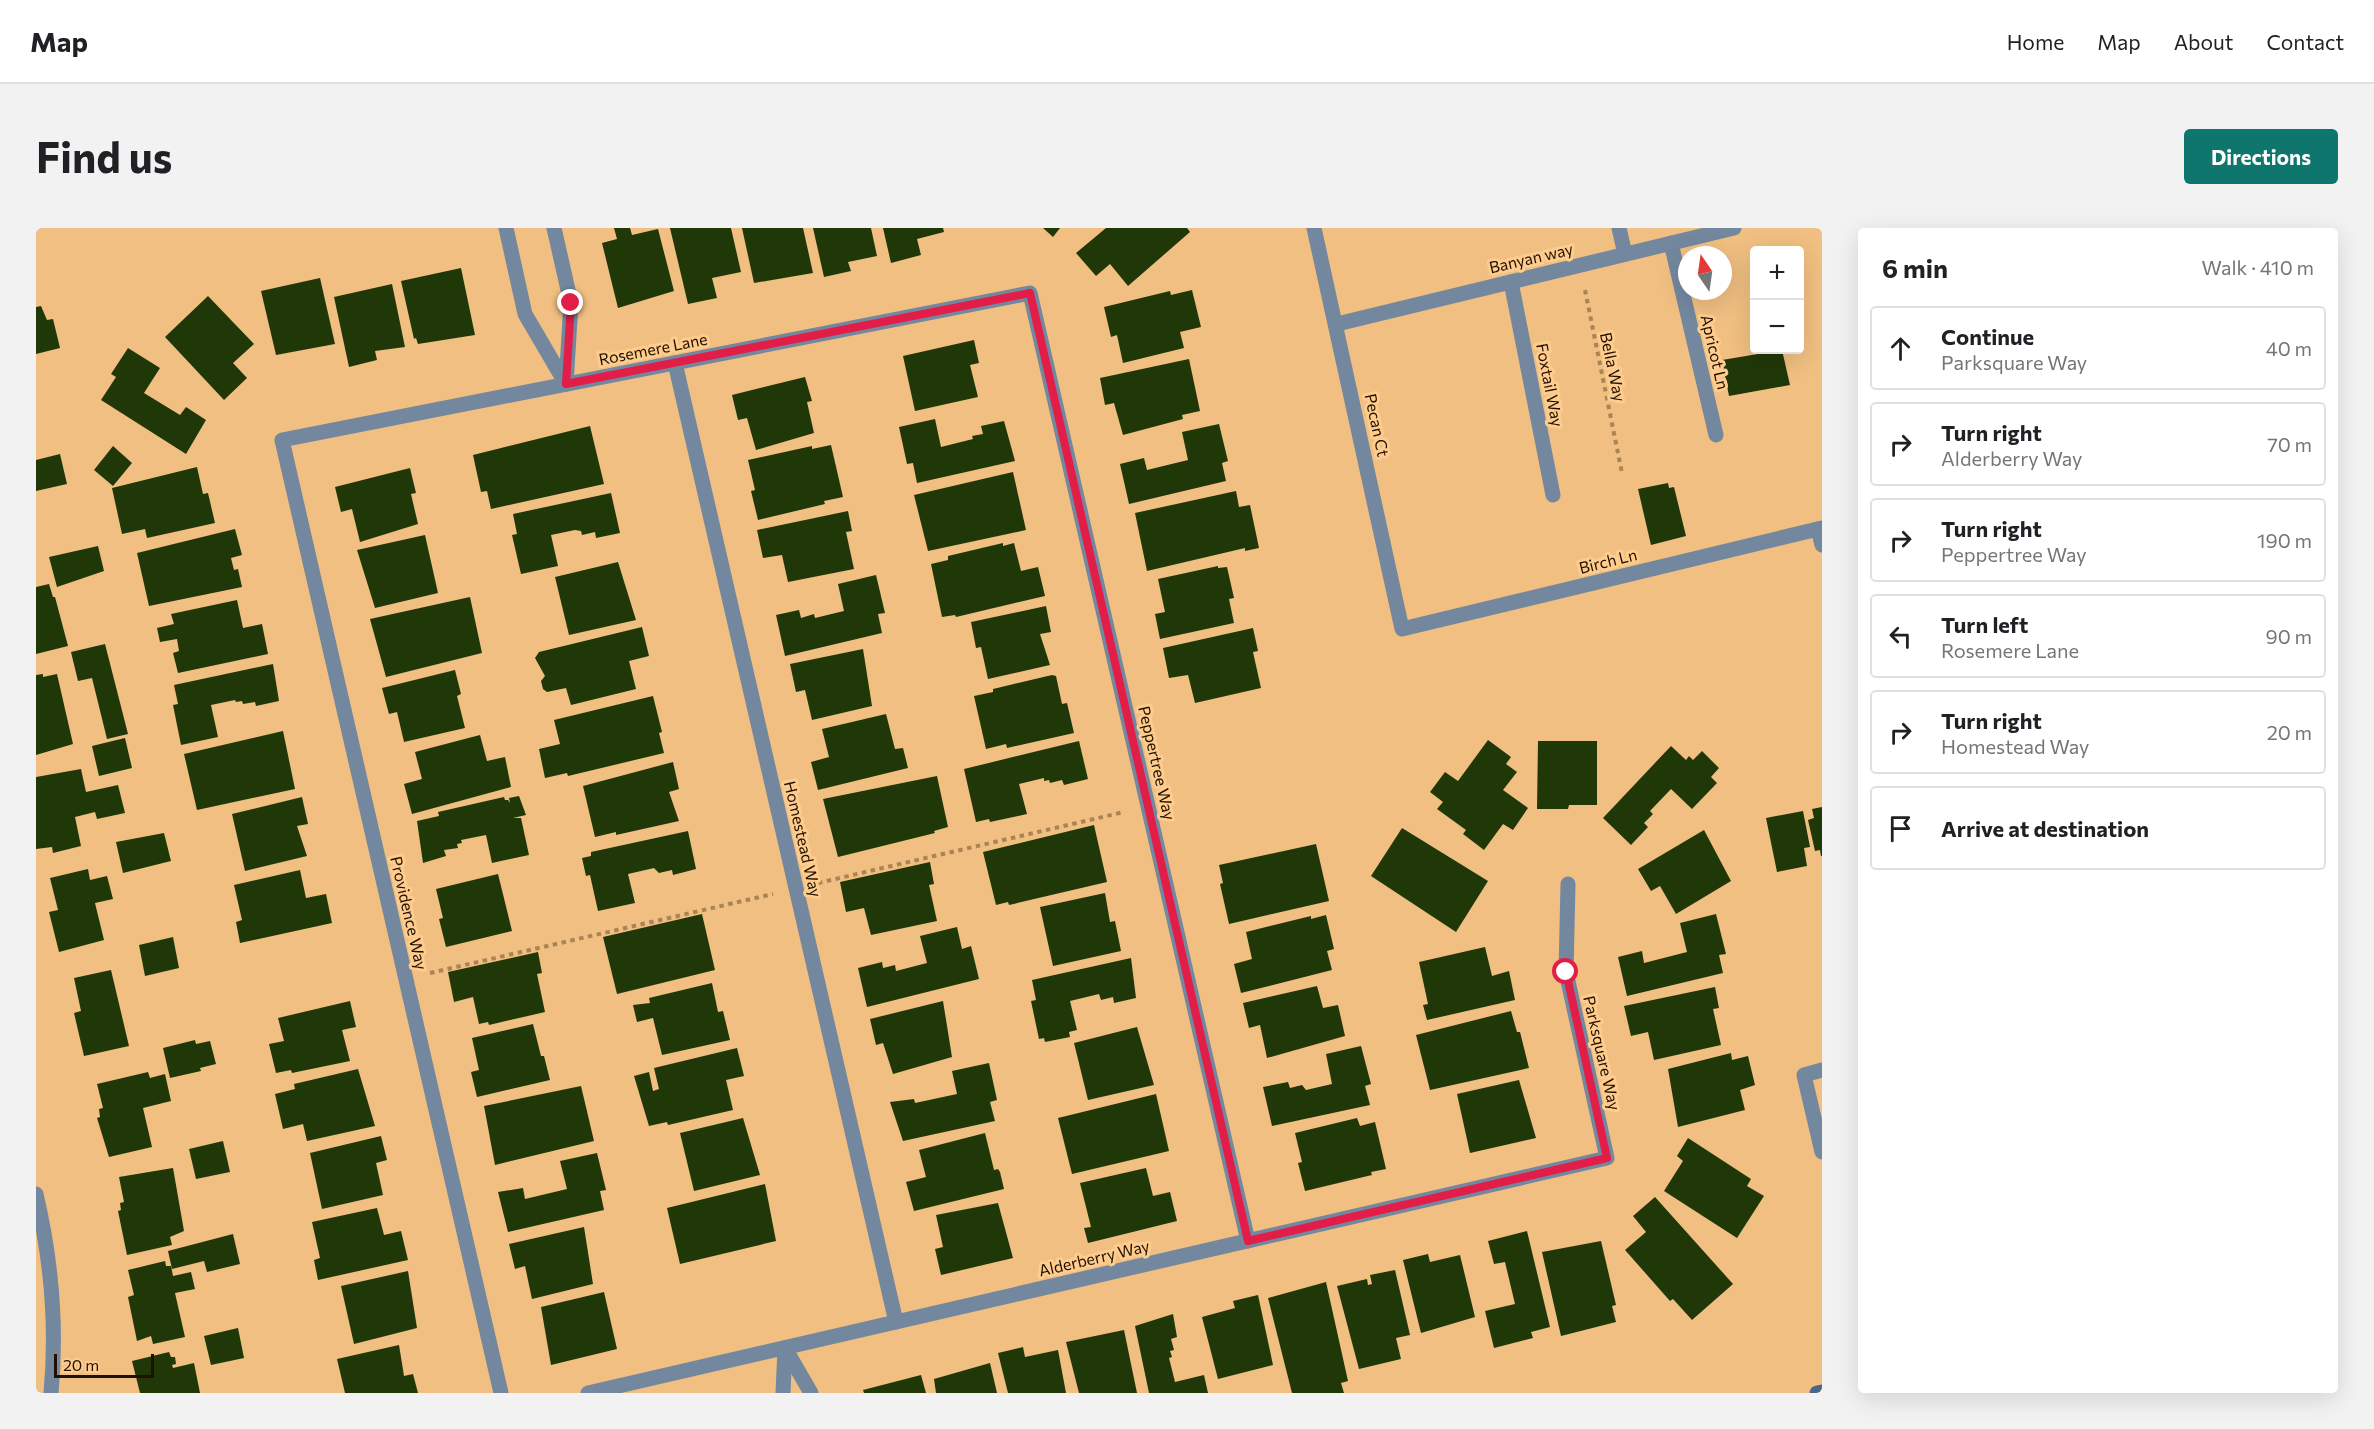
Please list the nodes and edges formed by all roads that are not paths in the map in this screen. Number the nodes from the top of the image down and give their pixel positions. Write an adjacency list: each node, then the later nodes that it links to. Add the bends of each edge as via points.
1 (506, 228): 12 (street, via 525,315)
2 (555, 228): 12 (street, via 571,303)
3 (1314, 228): 10 (street, Pecan Ct)
4 (1619, 228): 7 (street)
5 (1734, 228): 6 (street, Banyan way)
6 (1671, 243): 7 (street, Banyan way); 13 (street, Apricot Ln)
7 (1625, 254): 8 (street, Banyan way)
8 (1511, 282): 10 (street, Banyan way); 15 (street, Foxtail Way)
9 (1030, 293): 11 (street, Rosemere Lane); 24 (street, Peppertree Way)
10 (1337, 324): 18 (street, Pecan Ct)
11 (675, 363): 12 (street, Rosemere Lane); 27 (street, Homestead Way)
12 (566, 384): 14 (street, Rosemere Lane)
13 (1716, 435)
14 (282, 440): 31 (street, Providence Way)
15 (1553, 495)
16 (1820, 528): 17 (street); 18 (street, Birch Ln)
17 (1822, 545)
18 (1402, 629)
19 (1568, 884): 22 (street, Parksquare Way, via 1566,972)
20 (1822, 1070): 21 (street, via 1804,1075)
21 (1822, 1152)
22 (1607, 1158): 24 (street, Alderberry Way)
23 (36, 1194): 25 (street)
24 (1248, 1241): 27 (street, Alderberry Way)
25 (50, 1294): 26 (street); 30 (street)
26 (36, 1301)
27 (896, 1322): 28 (street, Alderberry Way)
28 (784, 1348): 32 (street, Alderberry Way); 33 (street); 34 (street)
29 (1822, 1392): 35 (main road)
30 (51, 1393)
31 (501, 1393)
32 (588, 1393)
33 (783, 1393)
34 (811, 1393)
35 (1817, 1393)

